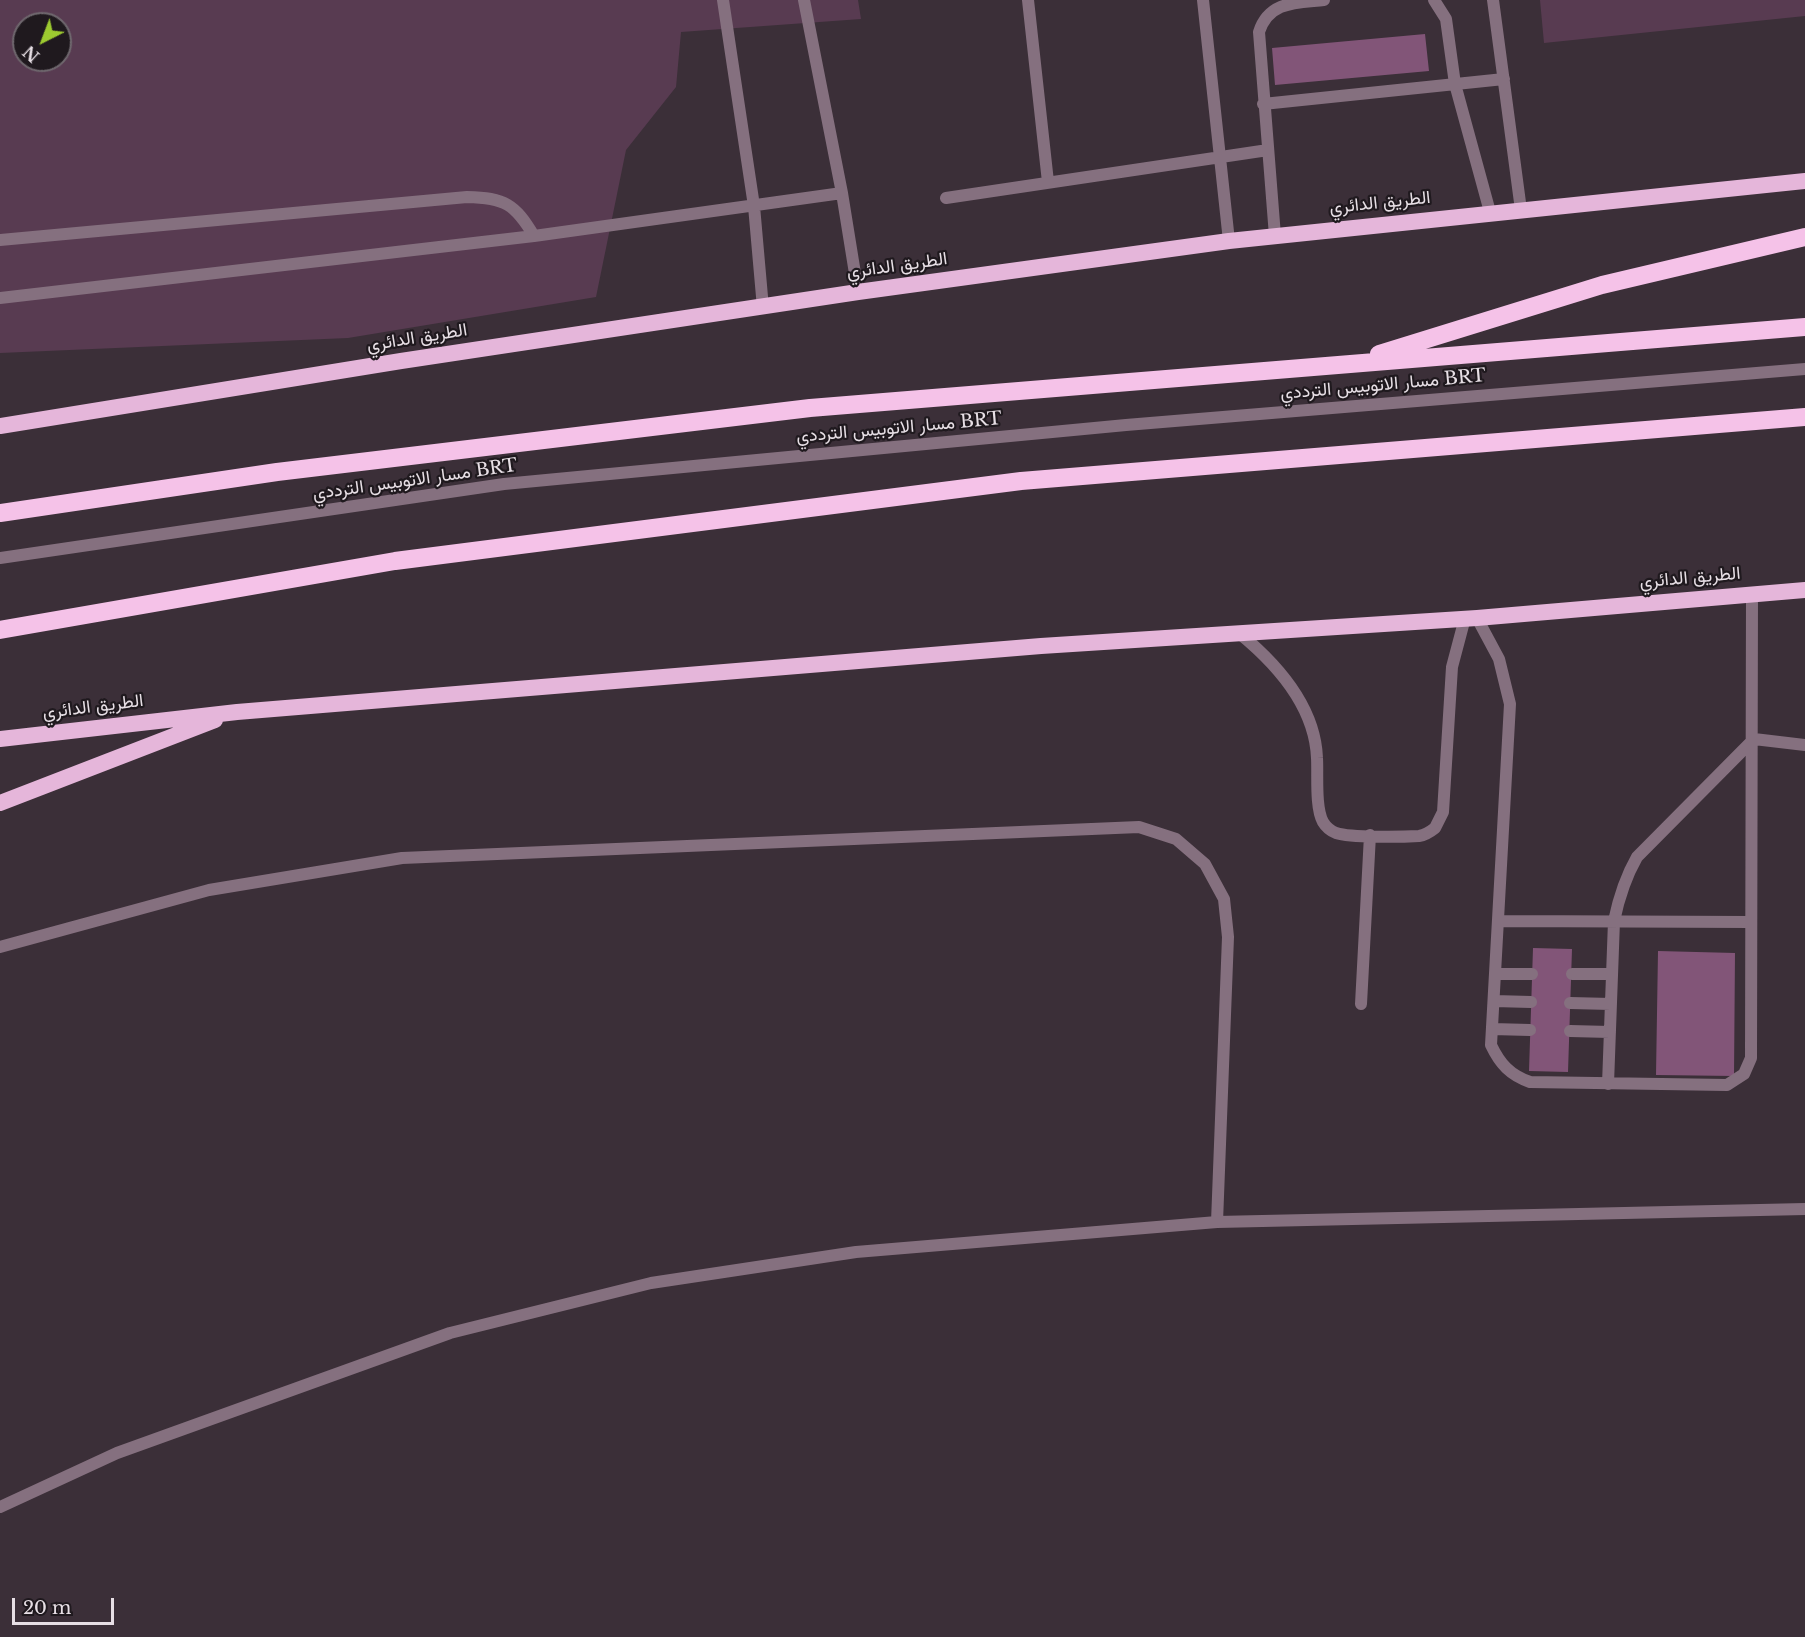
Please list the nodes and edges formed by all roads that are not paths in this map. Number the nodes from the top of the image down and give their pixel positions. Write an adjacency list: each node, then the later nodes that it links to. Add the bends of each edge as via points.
1 (723, 0): 17 (street)
2 (804, 0): 15 (street)
3 (1028, 0): 14 (street)
4 (1203, 0): 12 (street)
5 (1324, 0): 10 (street, via 1284,4 1262,23 1258,42)
6 (1434, 0): 9 (street, via 1446,19)
7 (1493, 0): 8 (street)
8 (1504, 80): 9 (street); 18 (street)
9 (1455, 84): 10 (street); 19 (street)
10 (1263, 104): 11 (street)
11 (1268, 150): 12 (street); 21 (street)
12 (1219, 157): 14 (street); 24 (street)
13 (1805, 181): 18 (highway, الطريق الدائري)
14 (1048, 182): 16 (street)
15 (842, 193): 17 (street); 25 (street)
16 (946, 198)
17 (754, 206): 20 (street); 27 (street)
18 (1521, 210): 19 (highway, الطريق الدائري)
19 (1490, 212): 21 (highway, الطريق الدائري)
20 (534, 236): 23 (street, via 520,212 495,198 467,197); 26 (street)
21 (1275, 236): 24 (highway, الطريق الدائري)
22 (1805, 237): 29 (highway, via 1602,285)
23 (0, 240)
24 (1229, 241): 25 (highway, الطريق الدائري)
25 (858, 292): 27 (highway, الطريق الدائري)
26 (0, 298)
27 (763, 308): 32 (highway, الطريق الدائري)
28 (1805, 327): 29 (highway)
29 (1344, 364): 33 (highway, via 810,408 277,472)
30 (1805, 369): 34 (street, مسار الاتوبيس الترددي BRT, via 1126,425 504,484)
31 (1805, 417): 38 (highway, via 1021,481 395,561)
32 (0, 426)
33 (0, 513)
34 (0, 558)
35 (1805, 590): 36 (highway, الطريق الدائري)
36 (1752, 594): 37 (highway, الطريق الدائري); 42 (street)
37 (1471, 618): 39 (highway, الطريق الدائري); 45 (street, via 1452,667 1441,821 1428,834 1419,836); 46 (street, via 1499,658 1510,704)
38 (0, 630)
39 (1239, 633): 40 (highway, الطريق الدائري); 45 (street, via 1281,673 1305,715 1317,752 1323,821 1333,832)
40 (237, 712): 41 (highway, الطريق الدائري); 44 (highway)
41 (0, 739)
42 (1754, 739): 43 (street); 47 (street, via 1637,856 1619,896); 48 (street)
43 (1805, 745)
44 (0, 802)
45 (1370, 835): 57 (street)
46 (1498, 921): 47 (street); 50 (street)
47 (1614, 921): 48 (street); 53 (street)
48 (1752, 922): 63 (street, via 1751,1058 1744,1074 1727,1084)
49 (0, 946): 65 (street, via 208,890 402,858 1139,827 1176,839 1206,864 1224,899 1228,938)
50 (1495, 974): 51 (street); 54 (street)
51 (1532, 974)
52 (1572, 974): 53 (street)
53 (1612, 974): 58 (street)
54 (1494, 1001): 55 (street); 59 (street)
55 (1531, 1002)
56 (1570, 1003): 58 (street)
57 (1361, 1004)
58 (1611, 1004): 62 (street)
59 (1492, 1029): 60 (street); 63 (street, via 1491,1045 1509,1072 1519,1078 1530,1082)
60 (1530, 1030)
61 (1569, 1031): 62 (street)
62 (1610, 1032): 63 (street)
63 (1608, 1084)
64 (1805, 1209): 65 (street)
65 (1217, 1222): 66 (street, via 856,1252 651,1283 440,1337 117,1453)
66 (0, 1507)

